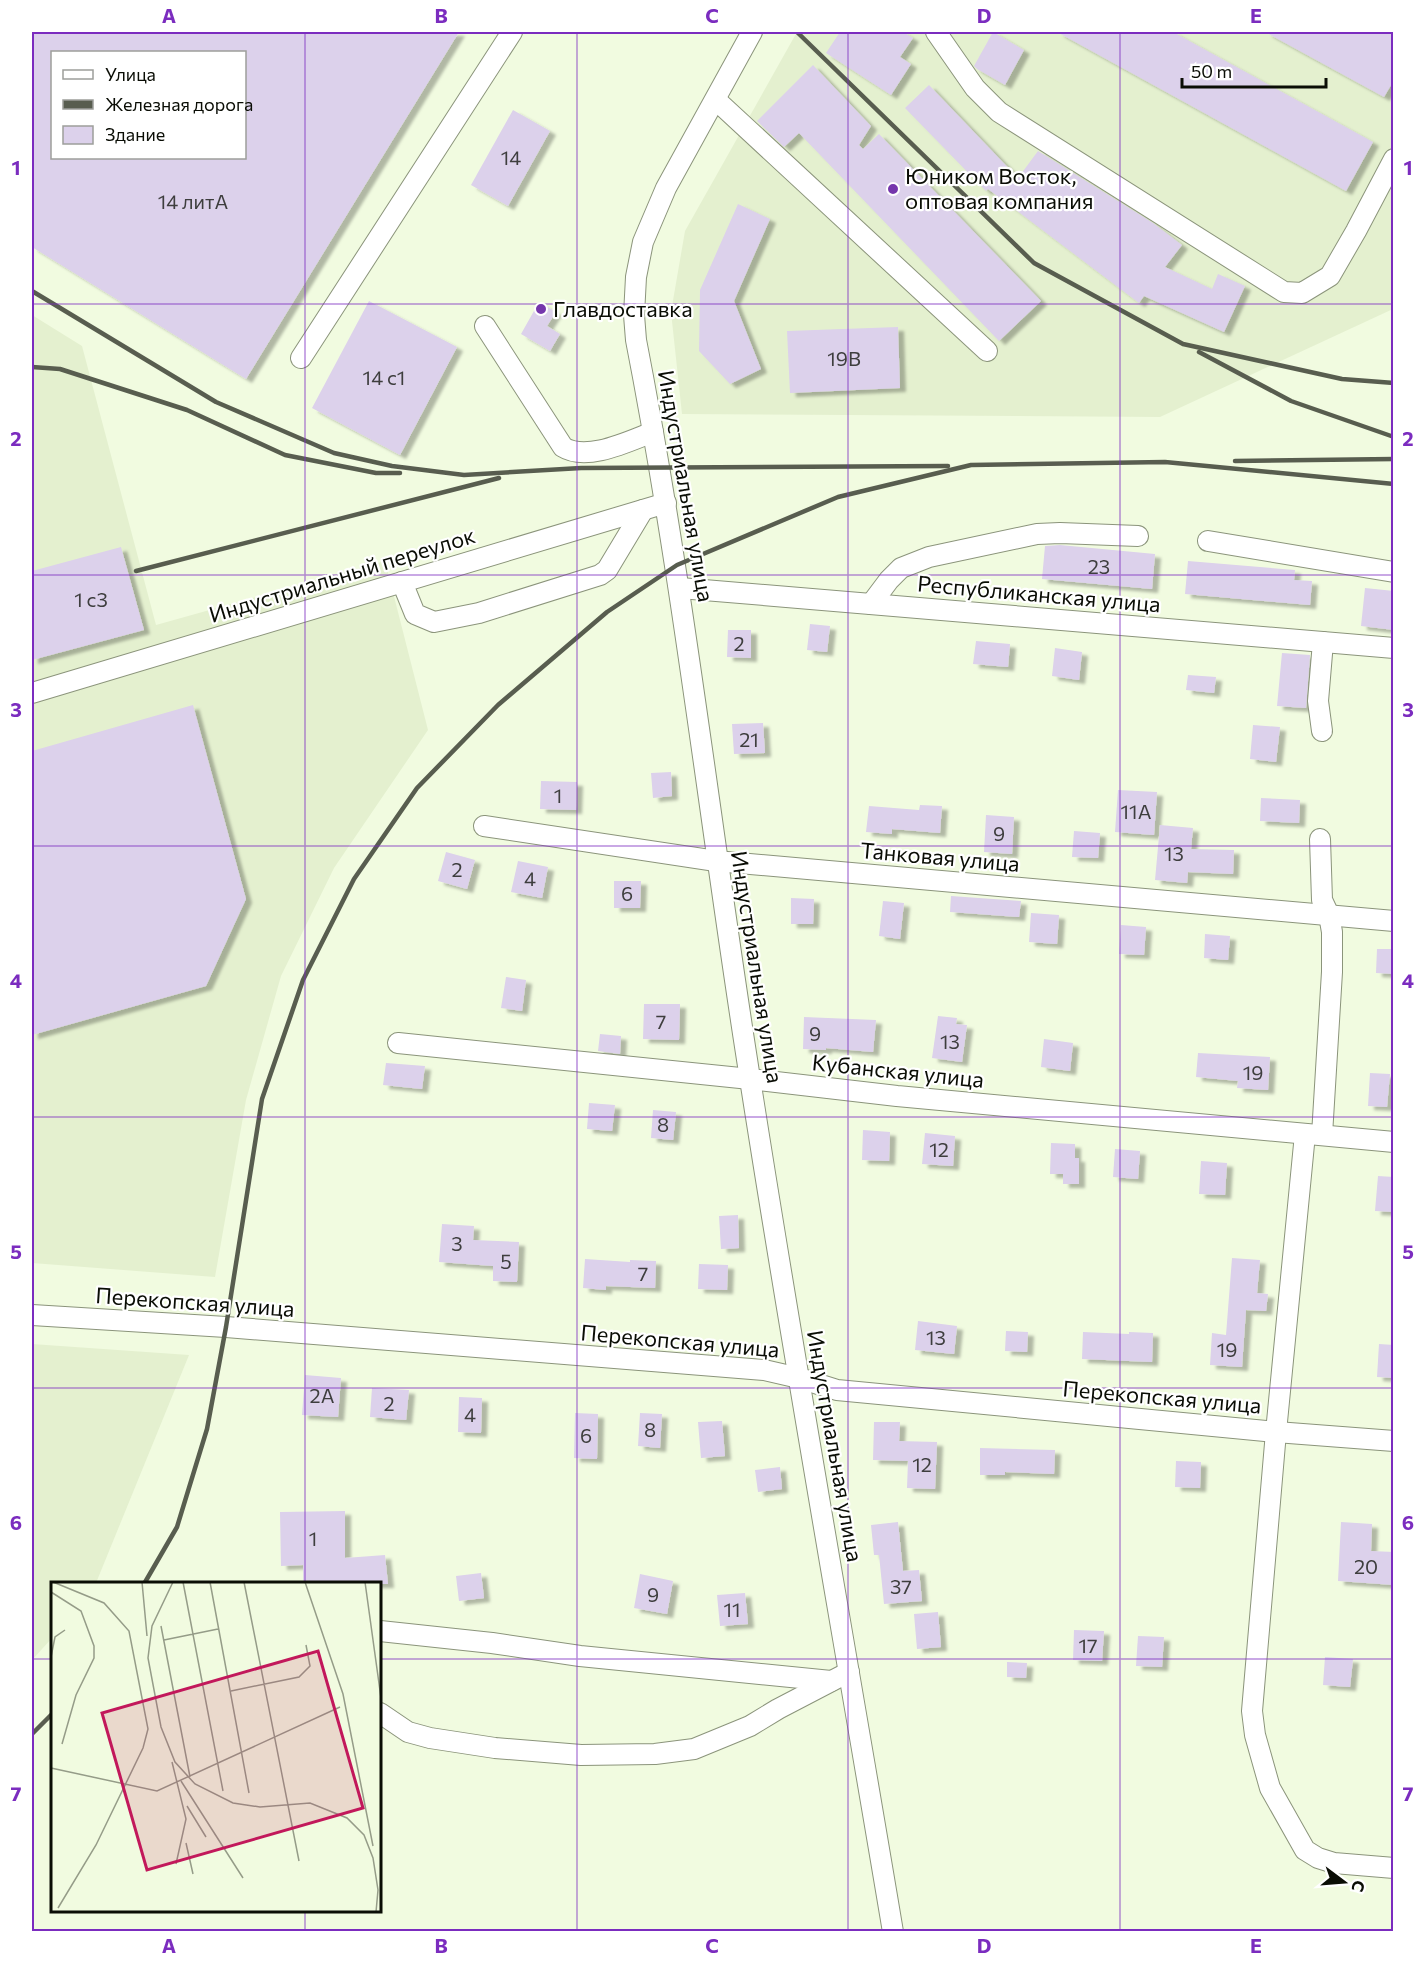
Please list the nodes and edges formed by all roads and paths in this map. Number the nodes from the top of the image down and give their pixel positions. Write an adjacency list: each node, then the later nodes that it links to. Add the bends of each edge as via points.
1 (512, 32): 8 (street)
2 (936, 32): 5 (street, via 975,88 999,112 1284,292 1302,293 1329,276)
3 (750, 36): 4 (street, Индустриальная улица)
4 (716, 100): 7 (street); 9 (street, Индустриальная улица, via 666,188 643,242 636,277 636,340)
5 (1394, 159)
6 (485, 326): 9 (street, via 571,452 604,449)
7 (987, 351)
8 (301, 358)
9 (652, 432): 10 (street, Индустриальная улица)
10 (666, 503): 11 (street, Индустриальный переулок); 16 (street, Индустриальная улица)
11 (643, 510): 15 (street, Индустриальный переулок); 15 (street, via 608,570 479,613 434,622 424,620 415,615)
12 (1138, 536): 17 (street, via 1037,534 929,557 902,568)
13 (1208, 541): 14 (street)
14 (1394, 572)
15 (402, 582): 20 (street, Индустриальный переулок)
16 (680, 588): 17 (street, Республиканская улица); 24 (street, Индустриальная улица)
17 (871, 604): 18 (street, Республиканская улица)
18 (1323, 642): 19 (street, Республиканская улица); 21 (street, via 1318,701)
19 (1394, 648)
20 (32, 693)
21 (1322, 731)
22 (484, 826): 24 (street, Танковая улица)
23 (1320, 839): 25 (street, via 1322,900)
24 (716, 861): 25 (street, Танковая улица); 28 (street, Индустриальная улица)
25 (1329, 915): 26 (street, Танковая улица); 29 (street, via 1332,972)
26 (1394, 921)
27 (398, 1043): 28 (street, Кубанская улица)
28 (750, 1079): 29 (street, Кубанская улица); 32 (street, Индустриальная улица)
29 (1314, 1135): 30 (street, Кубанская улица); 33 (street)
30 (1394, 1142)
31 (32, 1315): 32 (street, Перекопская улица, via 764,1370)
32 (799, 1378): 33 (street, Перекопская улица, via 837,1390); 36 (street, Индустриальная улица)
33 (1276, 1432): 34 (street, Перекопская улица); 39 (street, via 1251,1711 1255,1735 1270,1788 1305,1850 1334,1863)
34 (1394, 1441)
35 (381, 1631): 37 (street)
36 (849, 1672): 37 (street); 40 (street, Индустриальная улица)
37 (831, 1681): 38 (street, via 750,1726 694,1749 655,1754 581,1755 495,1748 408,1732)
38 (381, 1714)
39 (1394, 1868)
40 (893, 1932)

